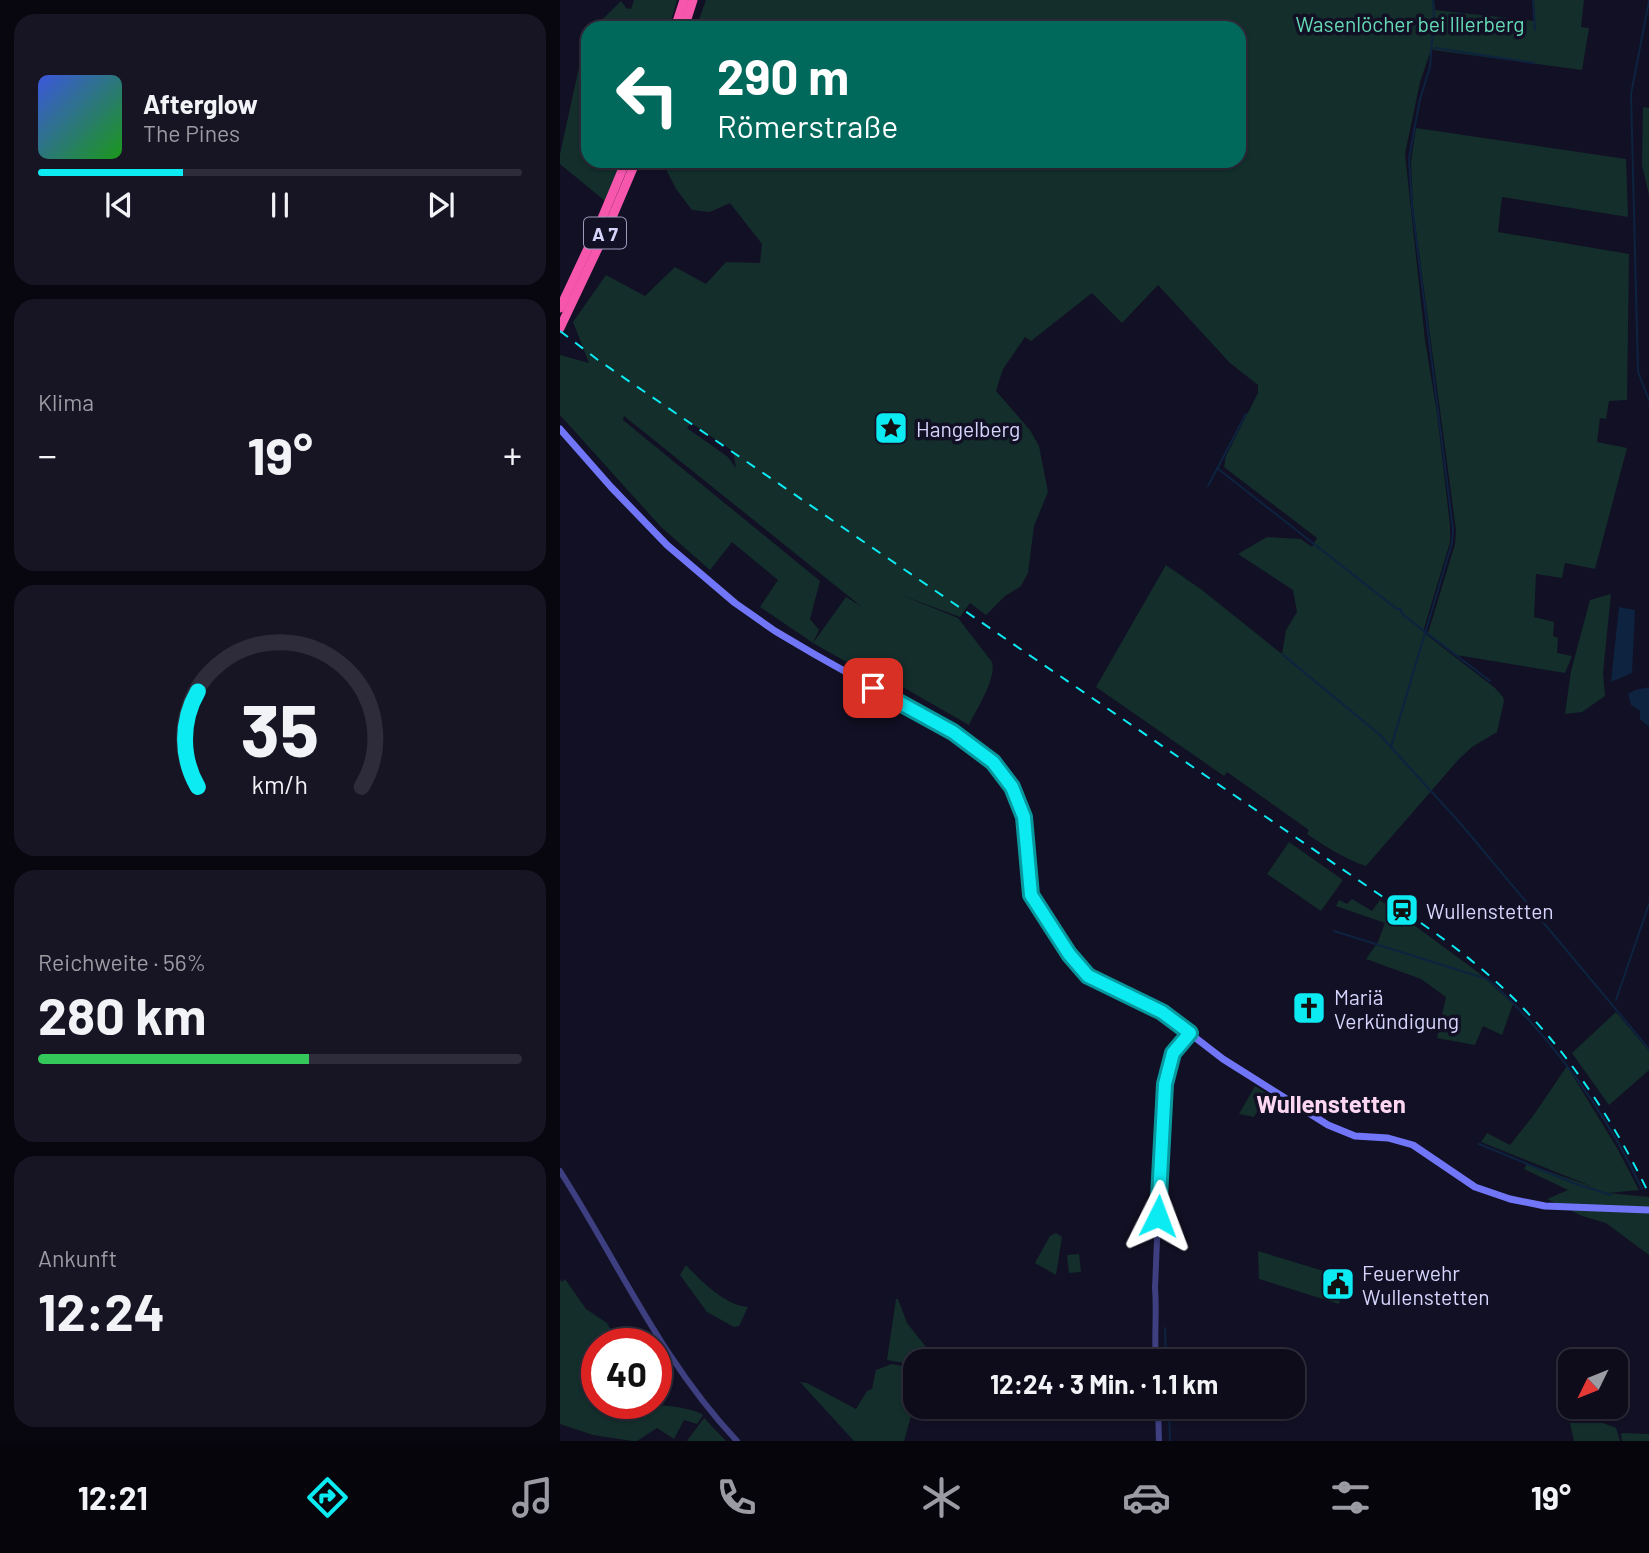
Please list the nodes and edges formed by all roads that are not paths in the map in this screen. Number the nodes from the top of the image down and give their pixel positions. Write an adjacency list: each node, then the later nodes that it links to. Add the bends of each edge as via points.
1 (684, 0): 3 (highway)
2 (693, 0): 4 (highway)
3 (677, 21)
4 (686, 21)
5 (623, 168): 7 (highway, A 7)
6 (633, 168): 7 (highway, A 7)
7 (565, 304): 8 (highway, A 7)
8 (560, 328)
9 (560, 429): 10 (main road, via 696,572 775,631 953,732 993,762 1012,787 1024,817 1031,895 1069,954 1088,976 1162,1012)
10 (1190, 1033): 12 (main road, via 1328,1125 1355,1136 1413,1145 1475,1187 1545,1206); 13 (street, via 1173,1053 1163,1101)
11 (560, 1171): 15 (street, via 660,1341 700,1399)
12 (1649, 1210)
13 (1155, 1349)
14 (1158, 1419): 16 (street)
15 (737, 1441)
16 (1159, 1441)

